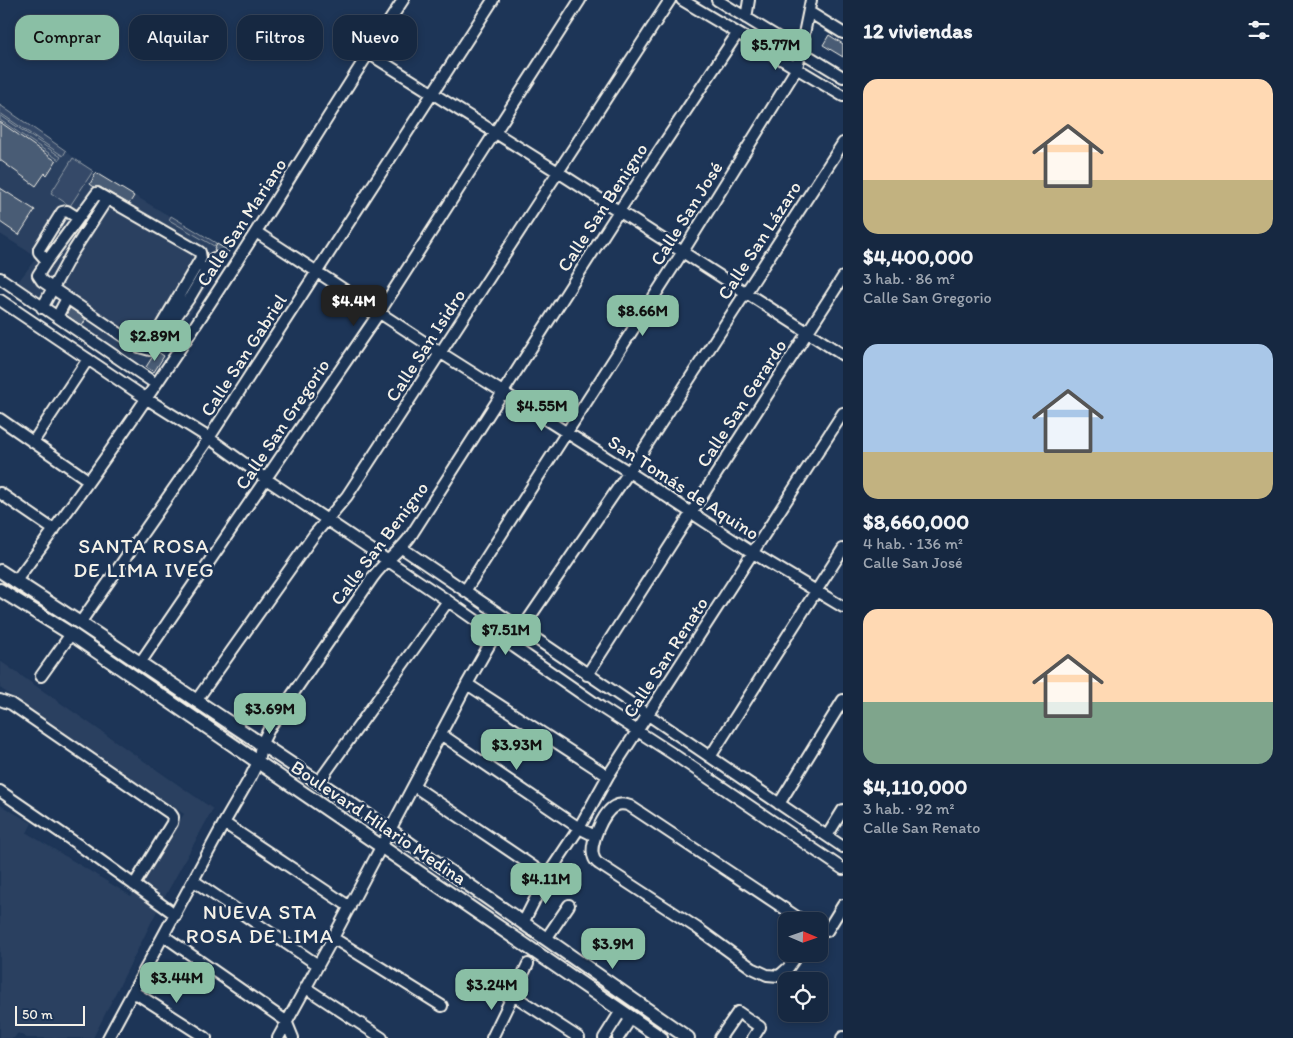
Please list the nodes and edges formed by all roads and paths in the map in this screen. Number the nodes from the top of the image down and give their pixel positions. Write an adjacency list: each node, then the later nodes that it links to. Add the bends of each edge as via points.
1 (403, 0): 10 (street, Calle San Mariano)
2 (493, 0): 19 (street, Calle San Gabriel)
3 (580, 0): 21 (street, Calle San Gregorio)
4 (670, 0): 23 (street, Calle San Isidro)
5 (682, 0): 13 (street)
6 (717, 0): 11 (street)
7 (749, 0): 11 (street)
8 (811, 0): 9 (street, Calle San José)
9 (809, 12): 12 (street); 14 (street, Calle San José)
10 (393, 15)
11 (746, 18): 14 (street)
12 (843, 33)
13 (737, 34): 17 (street); 25 (street, Calle San Benigno)
14 (801, 52): 17 (street, Calle San José); 18 (street)
15 (364, 60): 27 (street, Calle San Mariano)
16 (379, 60): 19 (street)
17 (797, 68): 20 (street); 28 (street, Calle San José)
18 (843, 77)
19 (432, 92): 21 (street); 32 (street, Calle San Gabriel)
20 (843, 96)
21 (494, 132): 23 (street); 42 (street, Calle San Gregorio)
22 (843, 143): 37 (street, Calle San Lázaro)
23 (558, 172): 25 (street); 46 (street, Calle San Isidro)
24 (106, 199): 26 (street, via 97,193); 31 (street, via 197,250); 35 (street)
25 (619, 211): 28 (street); 50 (street, Calle San Benigno)
26 (78, 218): 30 (street); 30 (street, via 62,212 39,249)
27 (256, 232): 32 (street, San Tomás de Aquino); 49 (street, Calle San Mariano)
28 (682, 253): 37 (street); 54 (street, Calle San José)
29 (214, 258): 31 (street)
30 (47, 261): 35 (street, via 38,275)
31 (202, 267): 36 (street); 38 (street)
32 (317, 272): 42 (street, San Tomás de Aquino); 55 (street, Calle San Gabriel)
33 (843, 277): 45 (street, Calle San Gerardo)
34 (0, 278): 41 (street)
35 (53, 289): 39 (street); 41 (street)
36 (181, 290): 38 (street); 43 (street)
37 (745, 292): 45 (street); 57 (street, Calle San Lázaro)
38 (190, 297): 43 (street)
39 (68, 298): 43 (street, via 139,347 150,350); 44 (street)
40 (0, 300): 48 (street)
41 (42, 308): 44 (street)
42 (379, 313): 46 (street, San Tomás de Aquino); 58 (street, Calle San Gregorio)
43 (173, 314)
44 (57, 317): 49 (street)
45 (807, 332): 47 (street); 61 (street, Calle San Gerardo)
46 (441, 353): 50 (street, San Tomás de Aquino); 62 (street, Calle San Isidro, via 344,501)
47 (843, 355)
48 (88, 359): 51 (street); 56 (street)
49 (156, 384): 51 (street, Calle San Mariano)
50 (504, 393): 54 (street, San Tomás de Aquino); 64 (street, Calle San Benigno)
51 (147, 399): 55 (street); 59 (street, Calle San Mariano)
52 (843, 413): 66 (street, Calle San Renato)
53 (0, 419): 56 (street)
54 (566, 433): 57 (street, San Tomás de Aquino); 70 (street, Calle San José)
55 (209, 438): 58 (street); 76 (street, Calle San Gabriel)
56 (33, 442): 59 (street)
57 (630, 472): 61 (street, San Tomás de Aquino); 77 (street, Calle San Lázaro)
58 (266, 479): 62 (street); 80 (street, Calle San Gregorio)
59 (88, 480): 63 (street, Calle San Mariano)
60 (0, 493): 63 (street)
61 (691, 512): 66 (street, San Tomás de Aquino); 81 (street, Calle San Gerardo)
62 (327, 519): 67 (street); 86 (street, Calle San Isidro)
63 (54, 530): 69 (street, Calle San Mariano)
64 (402, 548): 67 (street, Calle San Benigno); 70 (street)
65 (843, 549): 71 (street)
66 (753, 553): 71 (street, San Tomás de Aquino); 87 (street, Calle San Renato)
67 (387, 560): 73 (street); 90 (street, Calle San Benigno, via 270,727)
68 (0, 571): 69 (main road, Boulevard Hilario Medina)
69 (15, 582): 76 (main road, Boulevard Hilario Medina)
70 (465, 591): 75 (street)
71 (816, 591): 74 (street, San Tomás de Aquino); 91 (street)
72 (2, 594): 78 (main road, Boulevard Hilario Medina)
73 (448, 601): 79 (street); 94 (street)
74 (843, 607)
75 (504, 619): 77 (street); 79 (street)
76 (80, 623): 80 (main road, Boulevard Hilario Medina)
77 (521, 630): 81 (street)
78 (71, 634): 82 (street); 92 (main road, Boulevard Hilario Medina)
79 (495, 634): 83 (street); 88 (street)
80 (140, 663): 86 (main road, Boulevard Hilario Medina)
81 (587, 675): 87 (street)
82 (41, 676)
83 (467, 684): 89 (street); 93 (street)
84 (0, 700): 111 (street, via 11,704 173,816 172,823)
85 (843, 700): 97 (street)
86 (196, 701): 90 (main road, Boulevard Hilario Medina)
87 (647, 715): 88 (street, Calle San Renato); 91 (street)
88 (638, 732): 93 (street, Calle San Renato); 108 (street)
89 (442, 735): 95 (street); 102 (street)
90 (261, 745): 92 (street, Calle San Benigno); 94 (main road, Boulevard Hilario Medina)
91 (710, 757): 97 (street)
92 (258, 762): 101 (street, Calle San Benigno); 106 (main road, Boulevard Hilario Medina)
93 (608, 776): 98 (street, Calle San Renato)
94 (318, 783): 103 (main road, Boulevard Hilario Medina)
95 (414, 786): 103 (street); 109 (street)
96 (0, 791): 111 (street)
97 (779, 804): 105 (street)
98 (590, 808): 100 (street); 102 (street, Calle San Renato)
99 (843, 810): 105 (street)
100 (604, 817): 104 (street); 115 (street, via 619,804 637,809)
101 (224, 823): 110 (street, Calle San Benigno); 114 (street)
102 (579, 828): 104 (street); 109 (street, Calle San Renato)
103 (390, 830): 106 (street); 117 (main road, Boulevard Hilario Medina)
104 (595, 836): 122 (street, via 594,859 599,864 752,968 779,976)
105 (827, 836): 107 (street)
106 (382, 847): 114 (street); 129 (main road, Boulevard Hilario Medina)
107 (843, 847)
108 (843, 869)
109 (548, 876): 117 (street, Calle San Renato)
110 (194, 881): 116 (street, Calle San Benigno); 124 (street)
111 (134, 885): 116 (street)
112 (570, 905): 121 (street)
113 (843, 905): 118 (street)
114 (350, 907): 120 (street)
115 (790, 912)
116 (176, 915): 119 (street, Calle San Benigno)
117 (522, 923): 121 (main road, Boulevard Hilario Medina)
118 (828, 929)
119 (164, 936): 126 (street, Calle San Benigno); 130 (street)
120 (333, 938): 124 (street); 128 (street)
121 (546, 939): 141 (main road, Boulevard Hilario Medina)
122 (792, 962)
123 (528, 964): 127 (street)
124 (318, 965): 125 (street)
125 (306, 988): 130 (street); 136 (street)
126 (134, 992): 132 (street, Calle San Benigno); 133 (street)
127 (513, 995): 131 (street); 137 (street)
128 (442, 1006)
129 (626, 1014): 138 (street); 139 (street); 140 (main road, Boulevard Hilario Medina)
130 (286, 1021): 134 (street); 135 (street)
131 (575, 1037)
132 (108, 1038)
133 (206, 1038)
134 (278, 1038)
135 (293, 1038)
136 (382, 1038)
137 (492, 1038)
138 (604, 1038)
139 (618, 1038)
140 (661, 1038)
141 (688, 1038)
142 (720, 1038): 143 (street, via 738,1012 760,1027)
143 (753, 1038)

